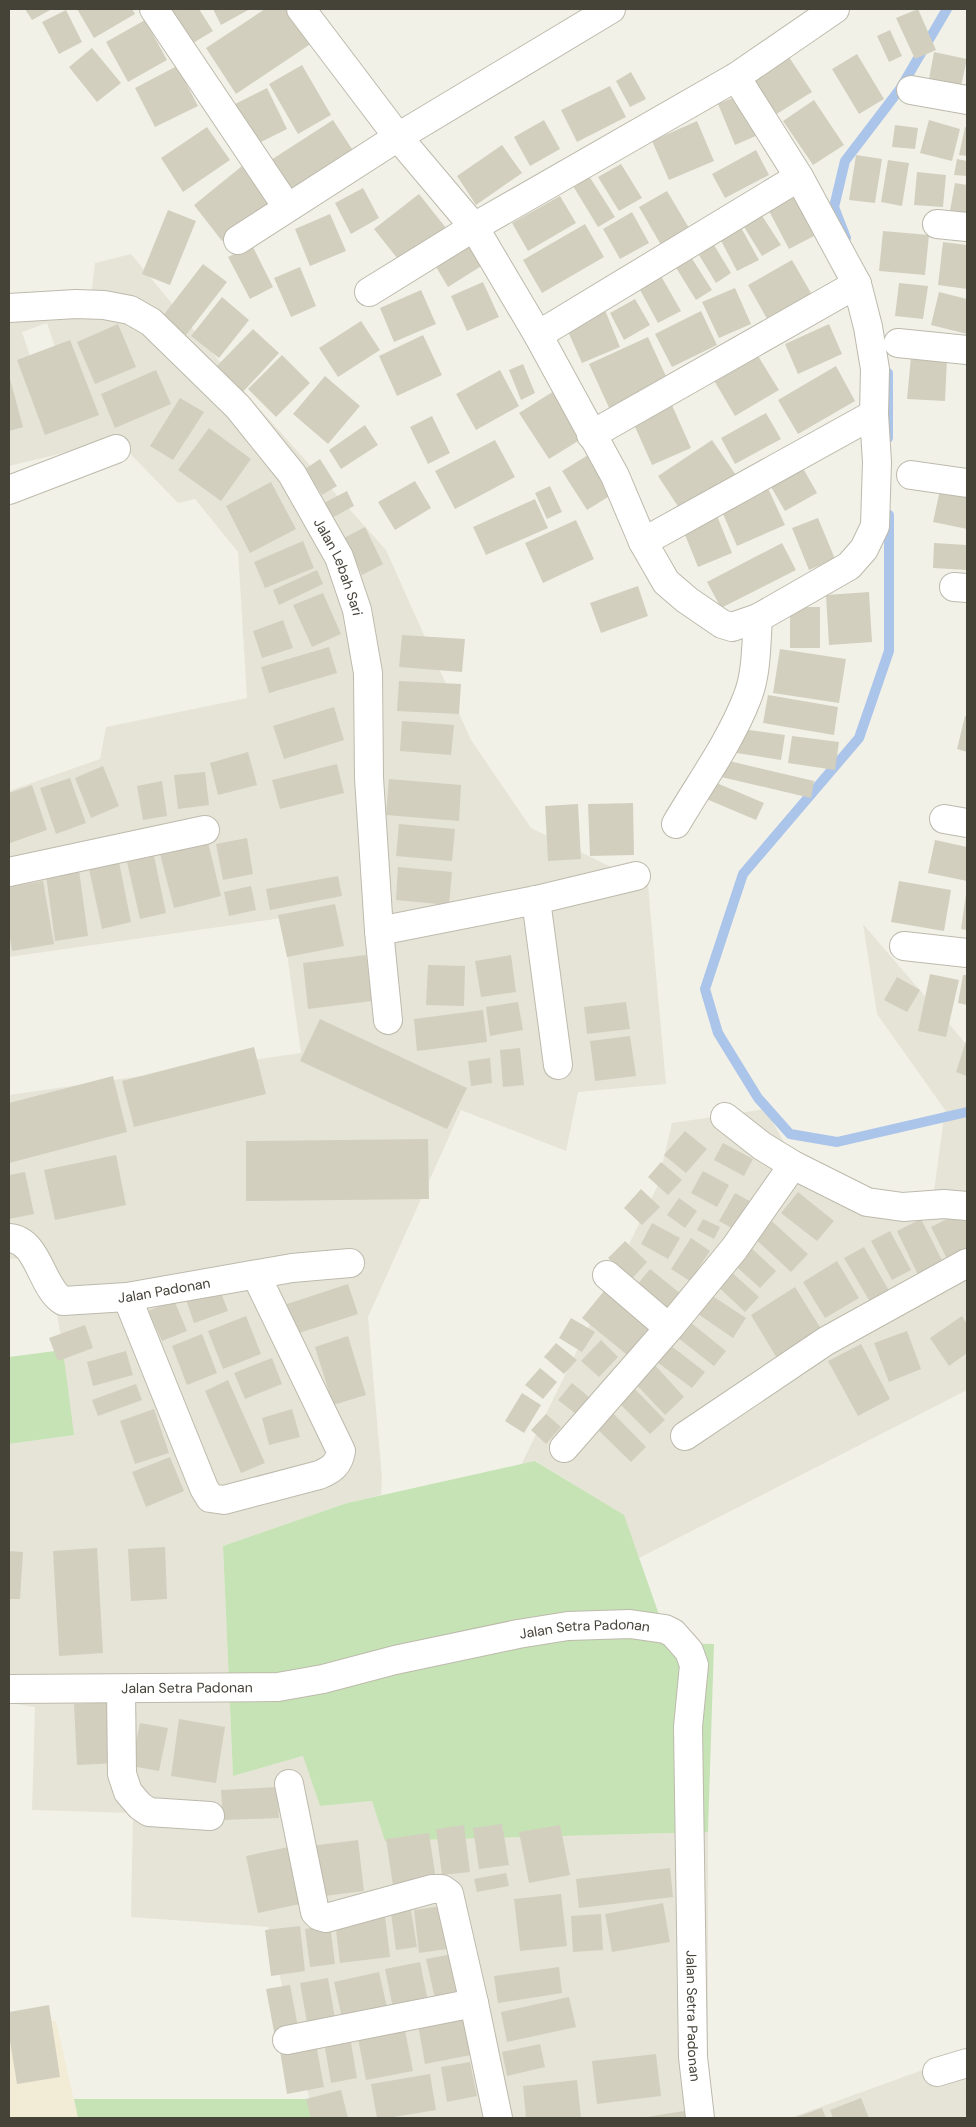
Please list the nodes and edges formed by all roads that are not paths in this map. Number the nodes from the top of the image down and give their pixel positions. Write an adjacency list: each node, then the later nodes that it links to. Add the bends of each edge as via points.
1 (154, 9): 10 (street)
2 (301, 9): 8 (street)
3 (611, 9): 8 (street)
4 (835, 9): 5 (street)
5 (736, 77): 9 (street); 12 (street)
6 (911, 90): 7 (street)
7 (967, 100)
8 (398, 136): 10 (street); 12 (street)
9 (800, 177): 15 (street); 18 (street)
10 (287, 206): 14 (street)
11 (937, 224): 13 (street)
12 (474, 227): 16 (street); 18 (street)
13 (967, 227)
14 (238, 240)
15 (857, 284): 21 (street, via 874,369); 22 (street)
16 (369, 292)
17 (9, 308): 34 (street, Jalan Lebah Sari, via 104,305 130,310 151,322 238,407 292,474 340,557 357,610 368,673)
18 (538, 335): 22 (street)
19 (898, 344): 20 (street)
20 (967, 350)
21 (874, 414): 27 (street); 28 (street, via 877,462 875,526 864,549 849,566)
22 (592, 435): 27 (street, via 615,476)
23 (116, 449): 26 (street)
24 (911, 475): 25 (street)
25 (967, 483)
26 (9, 490)
27 (643, 542): 28 (street, via 666,582 722,624 732,627)
28 (758, 618): 29 (street, via 748,696 725,742)
29 (676, 824)
30 (205, 830): 31 (street)
31 (9, 872)
32 (636, 876): 33 (street)
33 (536, 900): 34 (street); 38 (street)
34 (379, 931): 37 (street, Jalan Lebah Sari)
35 (904, 946): 36 (street)
36 (967, 953)
37 (388, 1020)
38 (558, 1065)
39 (725, 1117): 40 (street)
40 (793, 1165): 41 (street, via 867,1202 903,1207); 48 (street, via 734,1249)
41 (967, 1206)
42 (9, 1238): 47 (street, Jalan Padonan, via 28,1249 54,1296 63,1301)
43 (350, 1263): 45 (street, Jalan Padonan)
44 (967, 1263): 49 (street, via 826,1341)
45 (256, 1275): 47 (street, Jalan Padonan); 47 (street, via 341,1451 336,1465 328,1472 224,1500 210,1498 204,1488)
46 (607, 1275): 48 (street)
47 (127, 1297)
48 (669, 1328): 50 (street)
49 (684, 1436)
50 (564, 1448)
51 (122, 1689): 52 (street, Jalan Setra Padonan); 54 (street, via 122,1774 128,1792 149,1812); 60 (street, Jalan Setra Padonan, via 278,1687 568,1626 630,1624 665,1629 678,1637 689,1651 694,1665 688,1727 693,2057)
52 (9, 1690)
53 (289, 1784): 55 (street, via 315,1912 326,1918 442,1889 449,1894 452,1904)
54 (210, 1816)
55 (474, 2003): 56 (street); 59 (street)
56 (287, 2040)
57 (967, 2063): 58 (street)
58 (938, 2072)
59 (496, 2118)
60 (700, 2118)

